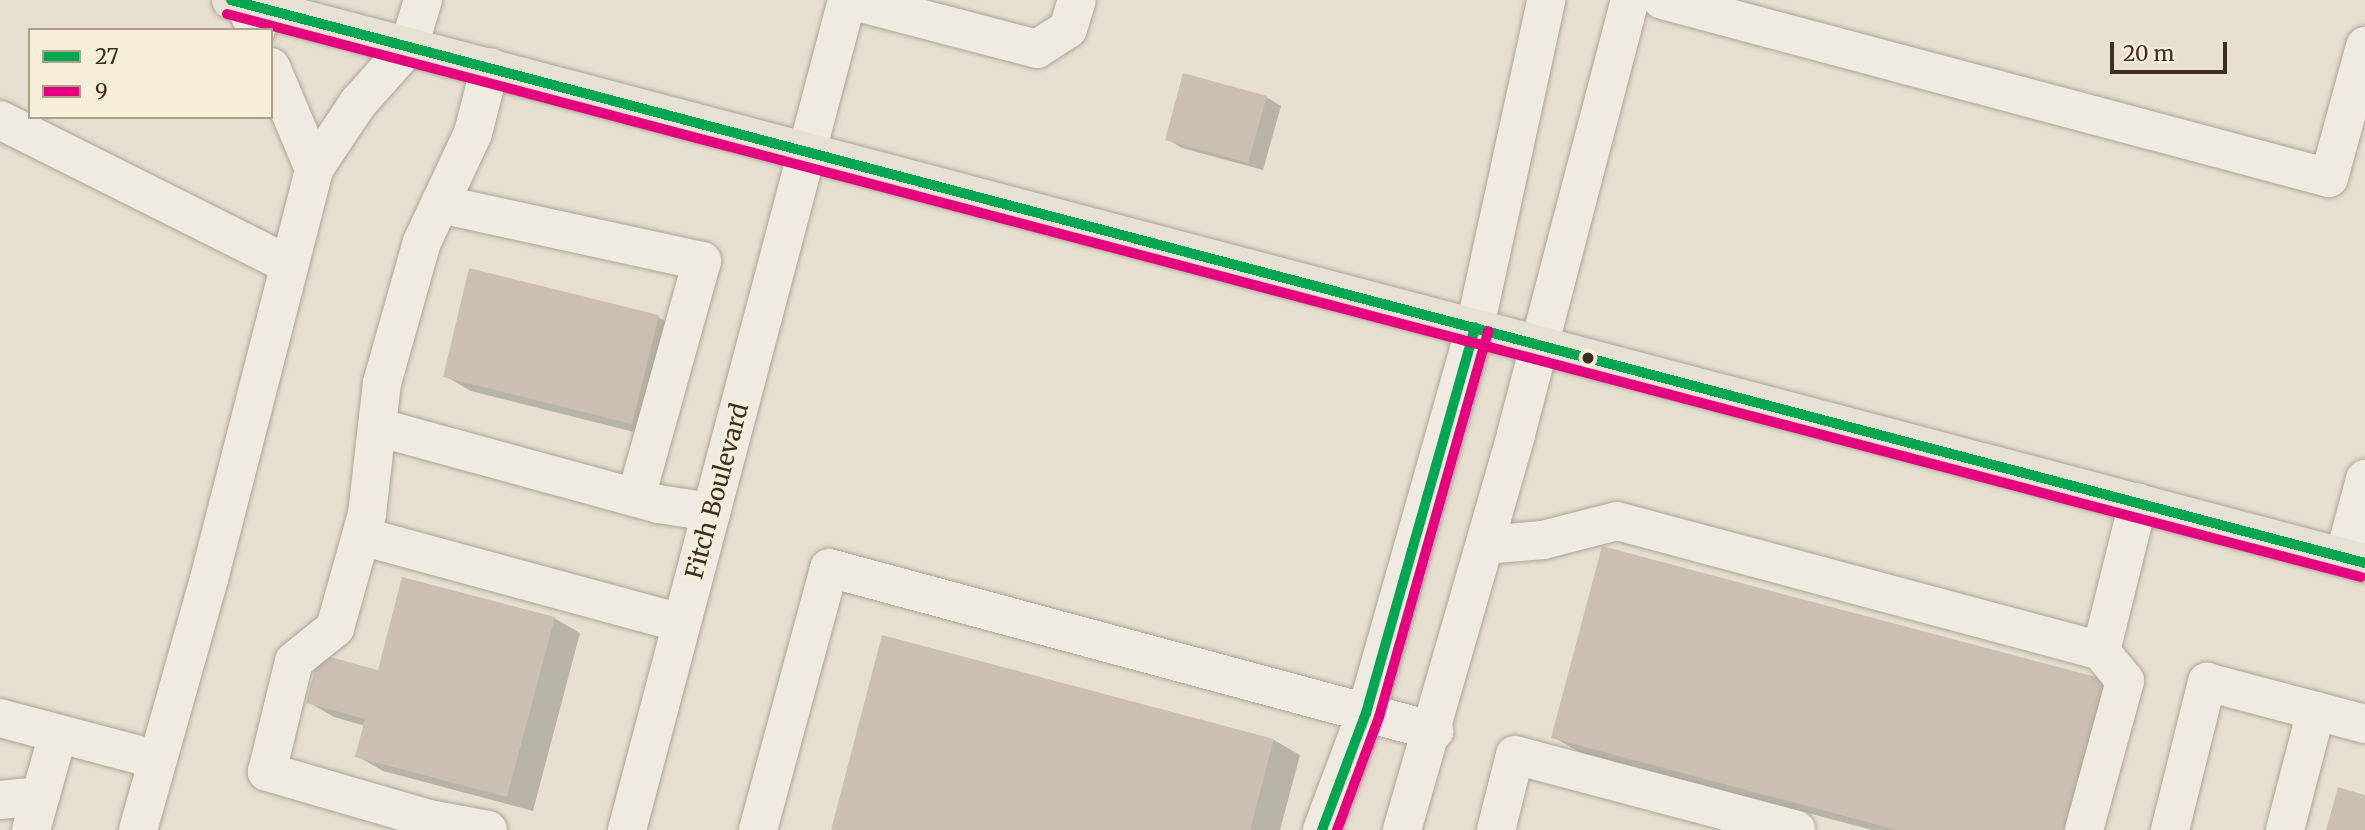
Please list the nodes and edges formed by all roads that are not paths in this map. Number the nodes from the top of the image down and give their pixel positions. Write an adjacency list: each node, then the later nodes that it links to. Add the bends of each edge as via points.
1 (423, 0): 8 (street)
2 (849, 0): 3 (street, via 1037,49 1068,29); 13 (street, Fitch Boulevard)
3 (1077, 0)
4 (1546, 0): 17 (street)
5 (1630, 0): 18 (street)
6 (1662, 0): 9 (street, via 2329,177)
7 (244, 11): 8 (main road)
8 (410, 46): 10 (main road); 14 (street, via 358,103)
9 (2365, 46)
10 (491, 67): 13 (main road); 15 (street, via 473,133)
11 (273, 72): 14 (street)
12 (0, 120): 16 (street)
13 (804, 151): 17 (main road); 23 (street, Fitch Boulevard)
14 (314, 169): 16 (street)
15 (440, 204): 19 (street, via 422,242 400,319 382,383); 21 (street, via 702,261)
16 (289, 265): 35 (street)
17 (1475, 327): 18 (main road); 30 (street)
18 (1541, 344): 22 (main road); 25 (street)
19 (377, 427): 21 (street); 24 (street)
20 (2365, 479): 26 (street)
21 (636, 498): 23 (street)
22 (2138, 503): 26 (main road); 28 (street)
23 (711, 512): 27 (street, Fitch Boulevard)
24 (361, 536): 27 (street); 39 (street, via 335,628 294,661 267,772 429,819)
25 (1485, 545): 28 (street, via 1543,540 1617,521); 33 (street)
26 (2355, 560)
27 (681, 623): 40 (street, Fitch Boulevard)
28 (2101, 651): 46 (street, via 2125,681)
29 (2316, 711): 32 (street); 47 (street, via 2207,682); 48 (street)
30 (1366, 713): 33 (street); 41 (street, via 829,568); 42 (street)
31 (0, 718): 34 (street)
32 (2365, 724)
33 (1434, 731): 43 (street)
34 (58, 734): 35 (street); 37 (street)
35 (158, 760): 38 (street)
36 (0, 800): 37 (street)
37 (36, 813)
38 (138, 830)
39 (488, 830)
40 (627, 830)
41 (758, 830)
42 (1322, 830)
43 (1402, 830)
44 (1496, 830): 45 (street, via 1515,755)
45 (1796, 830)
46 (2084, 830)
47 (2170, 830)
48 (2285, 830)

